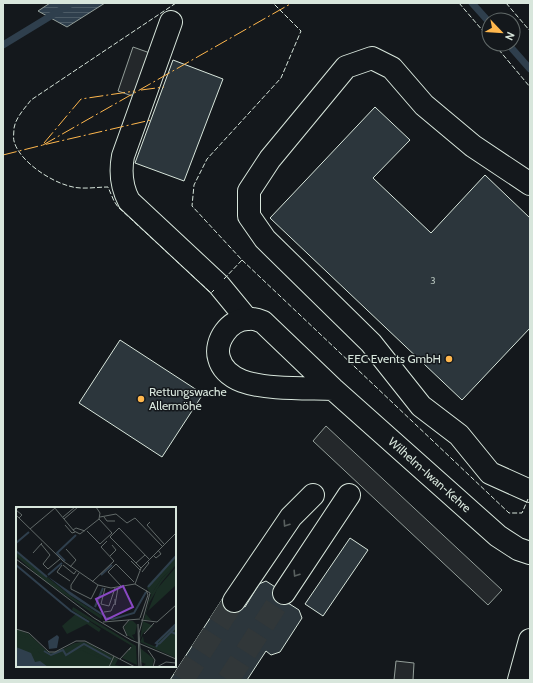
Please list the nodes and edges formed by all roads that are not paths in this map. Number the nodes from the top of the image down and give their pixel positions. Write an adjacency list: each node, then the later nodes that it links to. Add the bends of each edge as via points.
1 (171, 22): 3 (street, via 123,156 122,187 129,201 219,285)
2 (530, 184): 5 (street, via 473,146 424,105 392,68 372,58 346,67 270,159 249,191 249,216 266,239 371,343 422,406 459,435 490,473)
3 (247, 318): 4 (street, Wilhelm-Iwan-Kehre, via 268,326); 4 (street, via 230,326 220,341 219,358 227,372 243,381 265,386)
4 (333, 389): 8 (street, Wilhelm-Iwan-Kehre, via 498,536 518,549)
5 (530, 491)
6 (313, 495): 10 (street, one-way to 10, via 291,517)
7 (348, 495): 9 (street, one-way to 9)
8 (530, 553)
9 (284, 593)
10 (234, 601)
11 (529, 645): 12 (street)
12 (519, 680)

